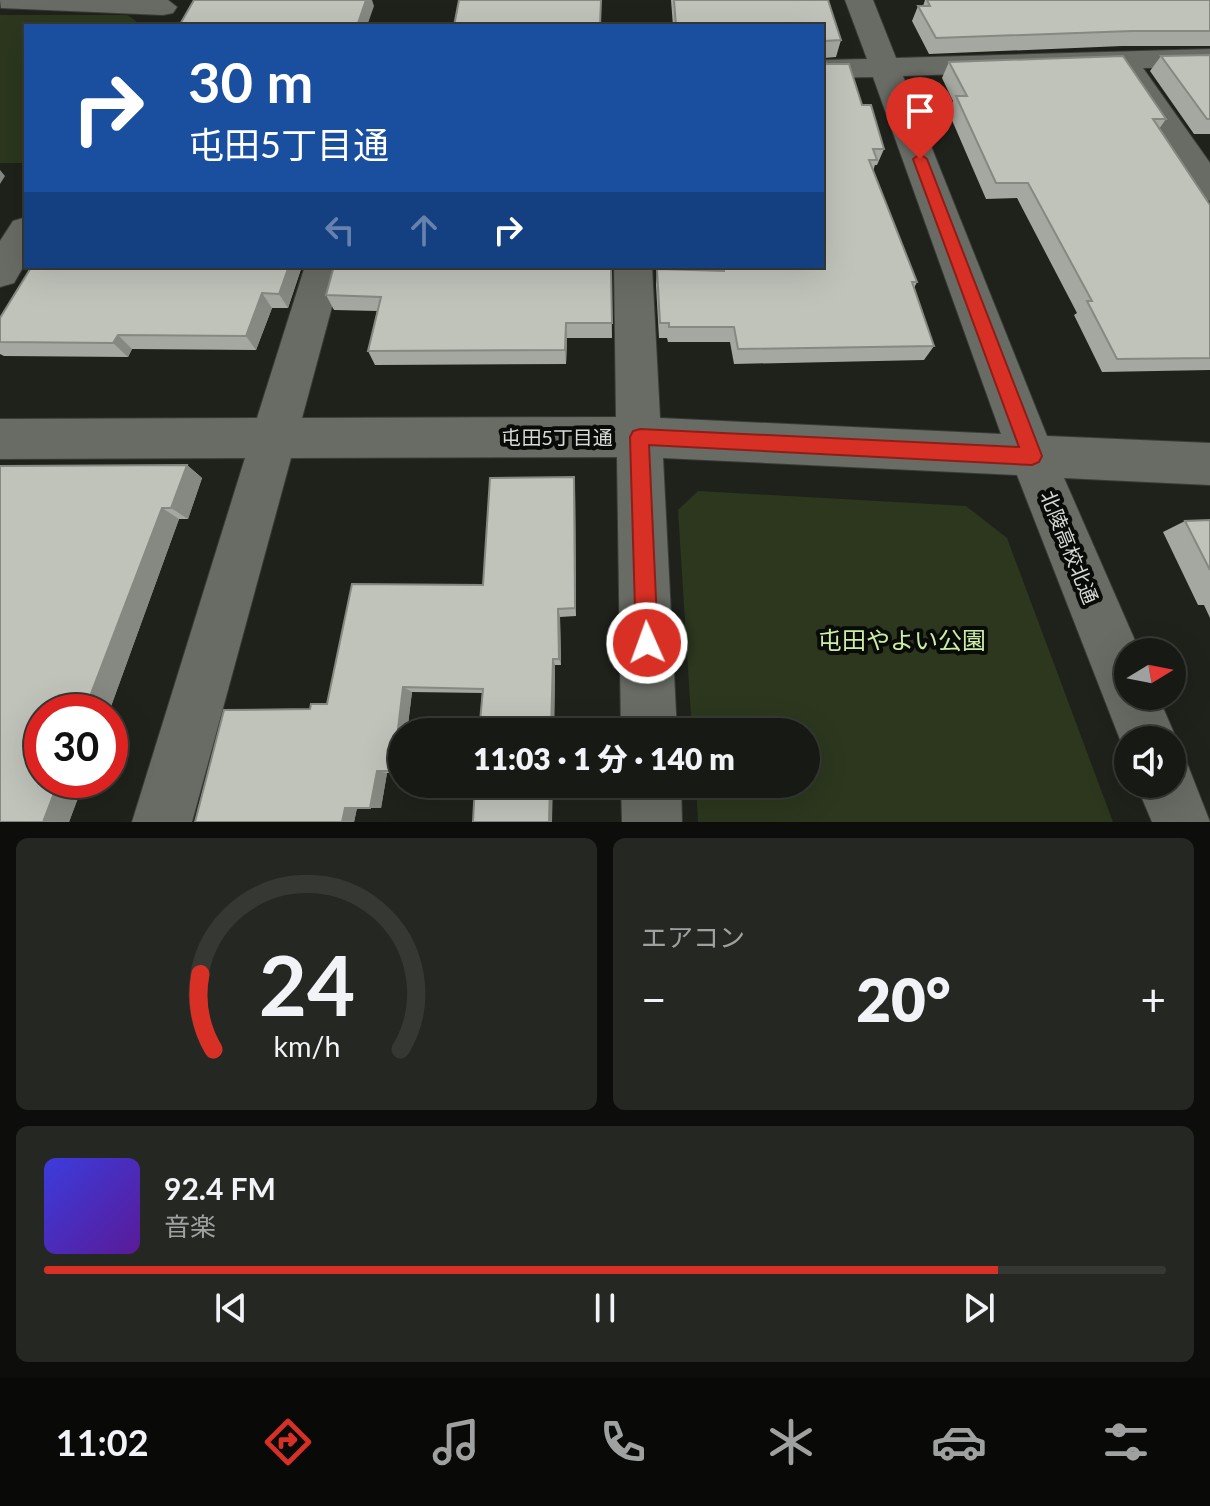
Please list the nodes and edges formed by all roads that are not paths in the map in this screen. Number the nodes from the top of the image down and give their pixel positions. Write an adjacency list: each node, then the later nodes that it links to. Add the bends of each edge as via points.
1 (1, 0): 3 (street)
2 (859, 0): 7 (street, 北陵高校北通)
3 (161, 11)
4 (1122, 58): 5 (street); 7 (street); 8 (street)
5 (1210, 58)
6 (824, 69): 7 (street)
7 (886, 70): 16 (street, 北陵高校北通)
8 (1210, 189)
9 (24, 233): 12 (street)
10 (323, 268): 15 (street)
11 (633, 268): 13 (street)
12 (0, 273)
13 (640, 437): 15 (street, 屯田5丁目通); 16 (street, 屯田5丁目通); 19 (street)
14 (0, 439): 15 (street, 屯田5丁目通)
15 (274, 439): 22 (street)
16 (1032, 456): 17 (street, 屯田5丁目通); 18 (street, 北陵高校北通)
17 (1210, 464)
18 (1114, 656)
19 (649, 718)
20 (651, 798): 23 (street)
21 (1172, 798): 24 (street)
22 (162, 822)
23 (652, 822)
24 (1182, 822)

